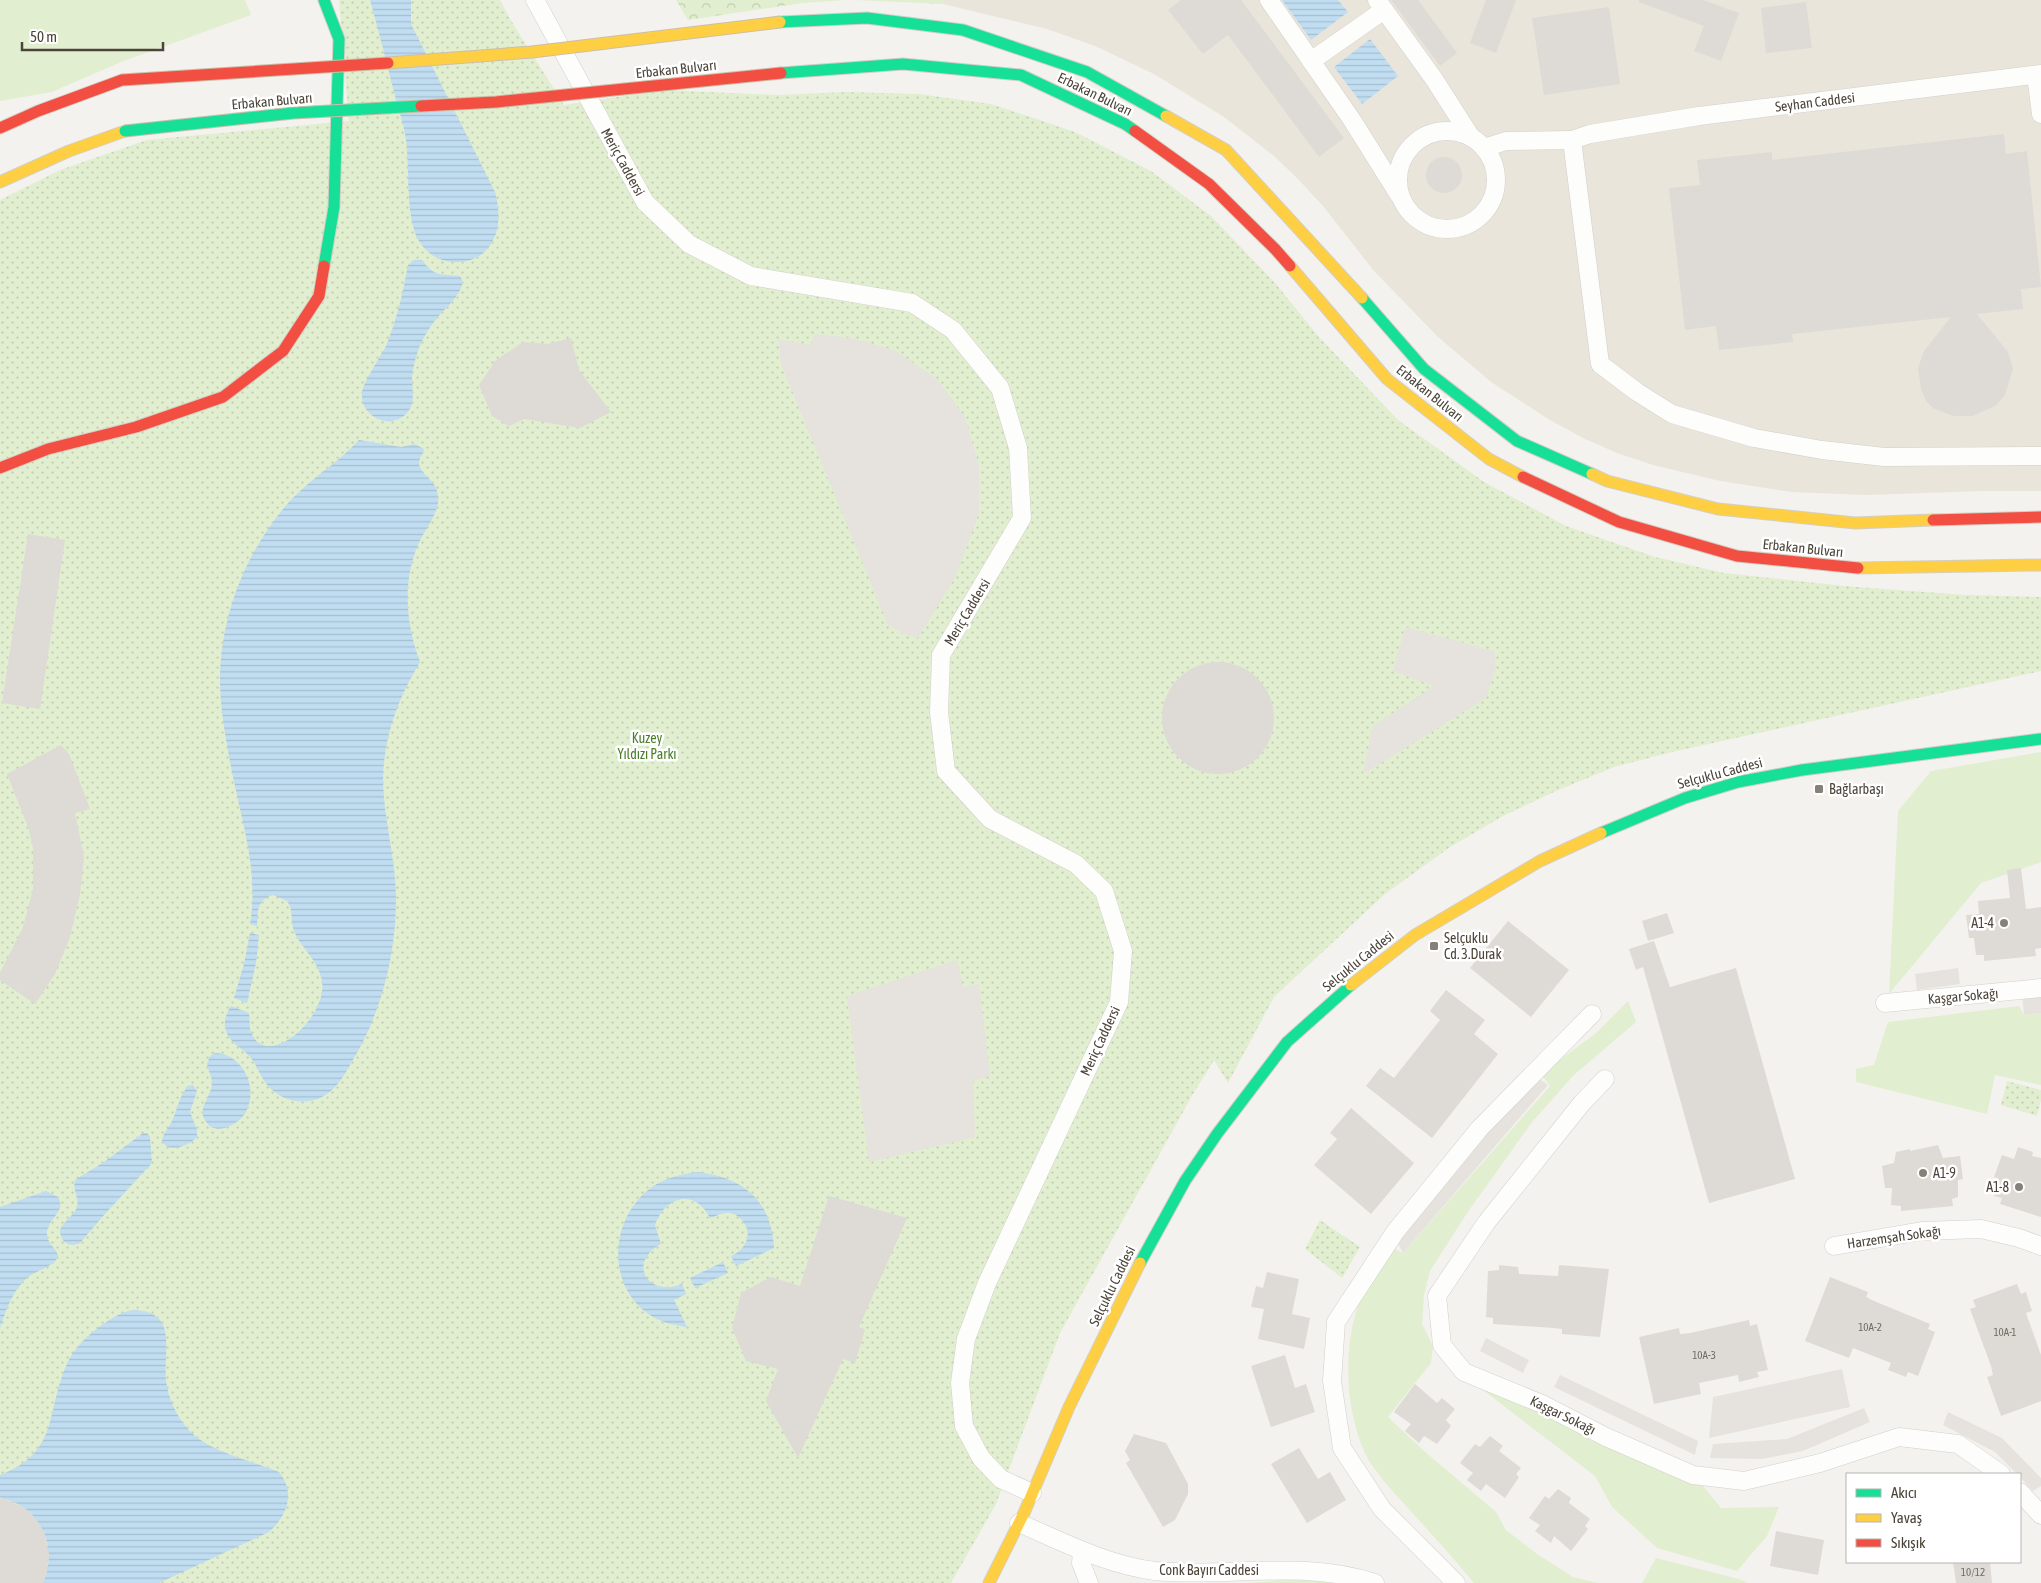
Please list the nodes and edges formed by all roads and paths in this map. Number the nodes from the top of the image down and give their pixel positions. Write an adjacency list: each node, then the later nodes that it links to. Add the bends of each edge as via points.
1 (324, 0): 16 (main road, via 339,39 334,207 318,296 282,351 223,397 136,427 48,449)
2 (535, 0): 29 (street, Meriç Caddersi, via 645,202 689,244 751,276 912,303 953,330 1000,388 1018,448 1022,518 941,655 939,712 946,771 990,819 1076,864 1104,891 1123,951 1118,1002 987,1283 966,1339 960,1383 964,1426 981,1458 1001,1479)
3 (1269, 0): 5 (street)
4 (1381, 5): 5 (street); 12 (street)
5 (1311, 61): 14 (street)
6 (2039, 75): 9 (street); 11 (street, Seyhan Caddesi, via 1699,116 1590,134)
7 (38, 111): 8 (main road); 10 (main road, Erbakan Bulvarı); 17 (main road, Erbakan Bulvarı, bridge, via 122,80 532,52 780,22 867,18 963,30 1087,72 1226,150 1424,369 1517,441 1606,481 1718,509 1854,524)
8 (0, 113)
9 (2041, 114)
10 (0, 128)
11 (1572, 140): 12 (street, Seyhan Caddesi); 15 (street, via 1600,364 1637,392 1672,414 1754,438 1822,450 1884,457)
12 (1478, 142): 14 (street, via 1455,131 1438,131 1422,137 1409,148 1400,163 1398,180); 14 (street, via 1493,161 1497,176 1489,207 1479,219 1465,227 1450,230 1434,228 1420,222)
13 (0, 182): 19 (main road, Erbakan Bulvarı, bridge, via 69,150 125,131 293,113 496,102 903,64 1021,75 1126,124 1209,184 1275,249 1387,380 1489,459 1550,492 1618,522 1737,556 1856,568)
14 (1403, 201)
15 (2041, 456)
16 (0, 468)
17 (2041, 515)
18 (2041, 565): 19 (main road, Erbakan Bulvarı)
19 (2008, 566): 20 (main road)
20 (2041, 569)
21 (2041, 739): 29 (main road, Selçuklu Caddesi, via 1773,774 1685,798 1540,861 1408,940 1287,1042 1211,1142 1144,1254 1069,1407)
22 (2041, 988): 23 (street, Kaşgar Sokağı)
23 (1885, 1003)
24 (1592, 1014): 37 (street, via 1480,1128 1395,1232 1336,1322 1332,1381 1342,1448 1382,1509)
25 (1605, 1079): 28 (street, Kaşgar Sokağı, via 1486,1223 1437,1296 1442,1345 1464,1372 1542,1404 1606,1437 1693,1475 1744,1481 1820,1463 1899,1437 1958,1444)
26 (1834, 1246): 27 (street, Harzemşah Sokağı, via 1922,1231 1981,1229)
27 (2041, 1246)
28 (2000, 1473)
29 (1032, 1493): 32 (main road, Selçuklu Caddesi)
30 (2021, 1493): 31 (street)
31 (2041, 1514)
32 (1019, 1523): 33 (street, Conk Bayırı Caddesi); 34 (main road, Selçuklu Caddesi)
33 (1082, 1551): 35 (street, via 1081,1563); 36 (street, Conk Bayırı Caddesi, via 1109,1561 1155,1570 1318,1571)
34 (989, 1583)
35 (1089, 1583)
36 (1375, 1583)
37 (1456, 1583)

